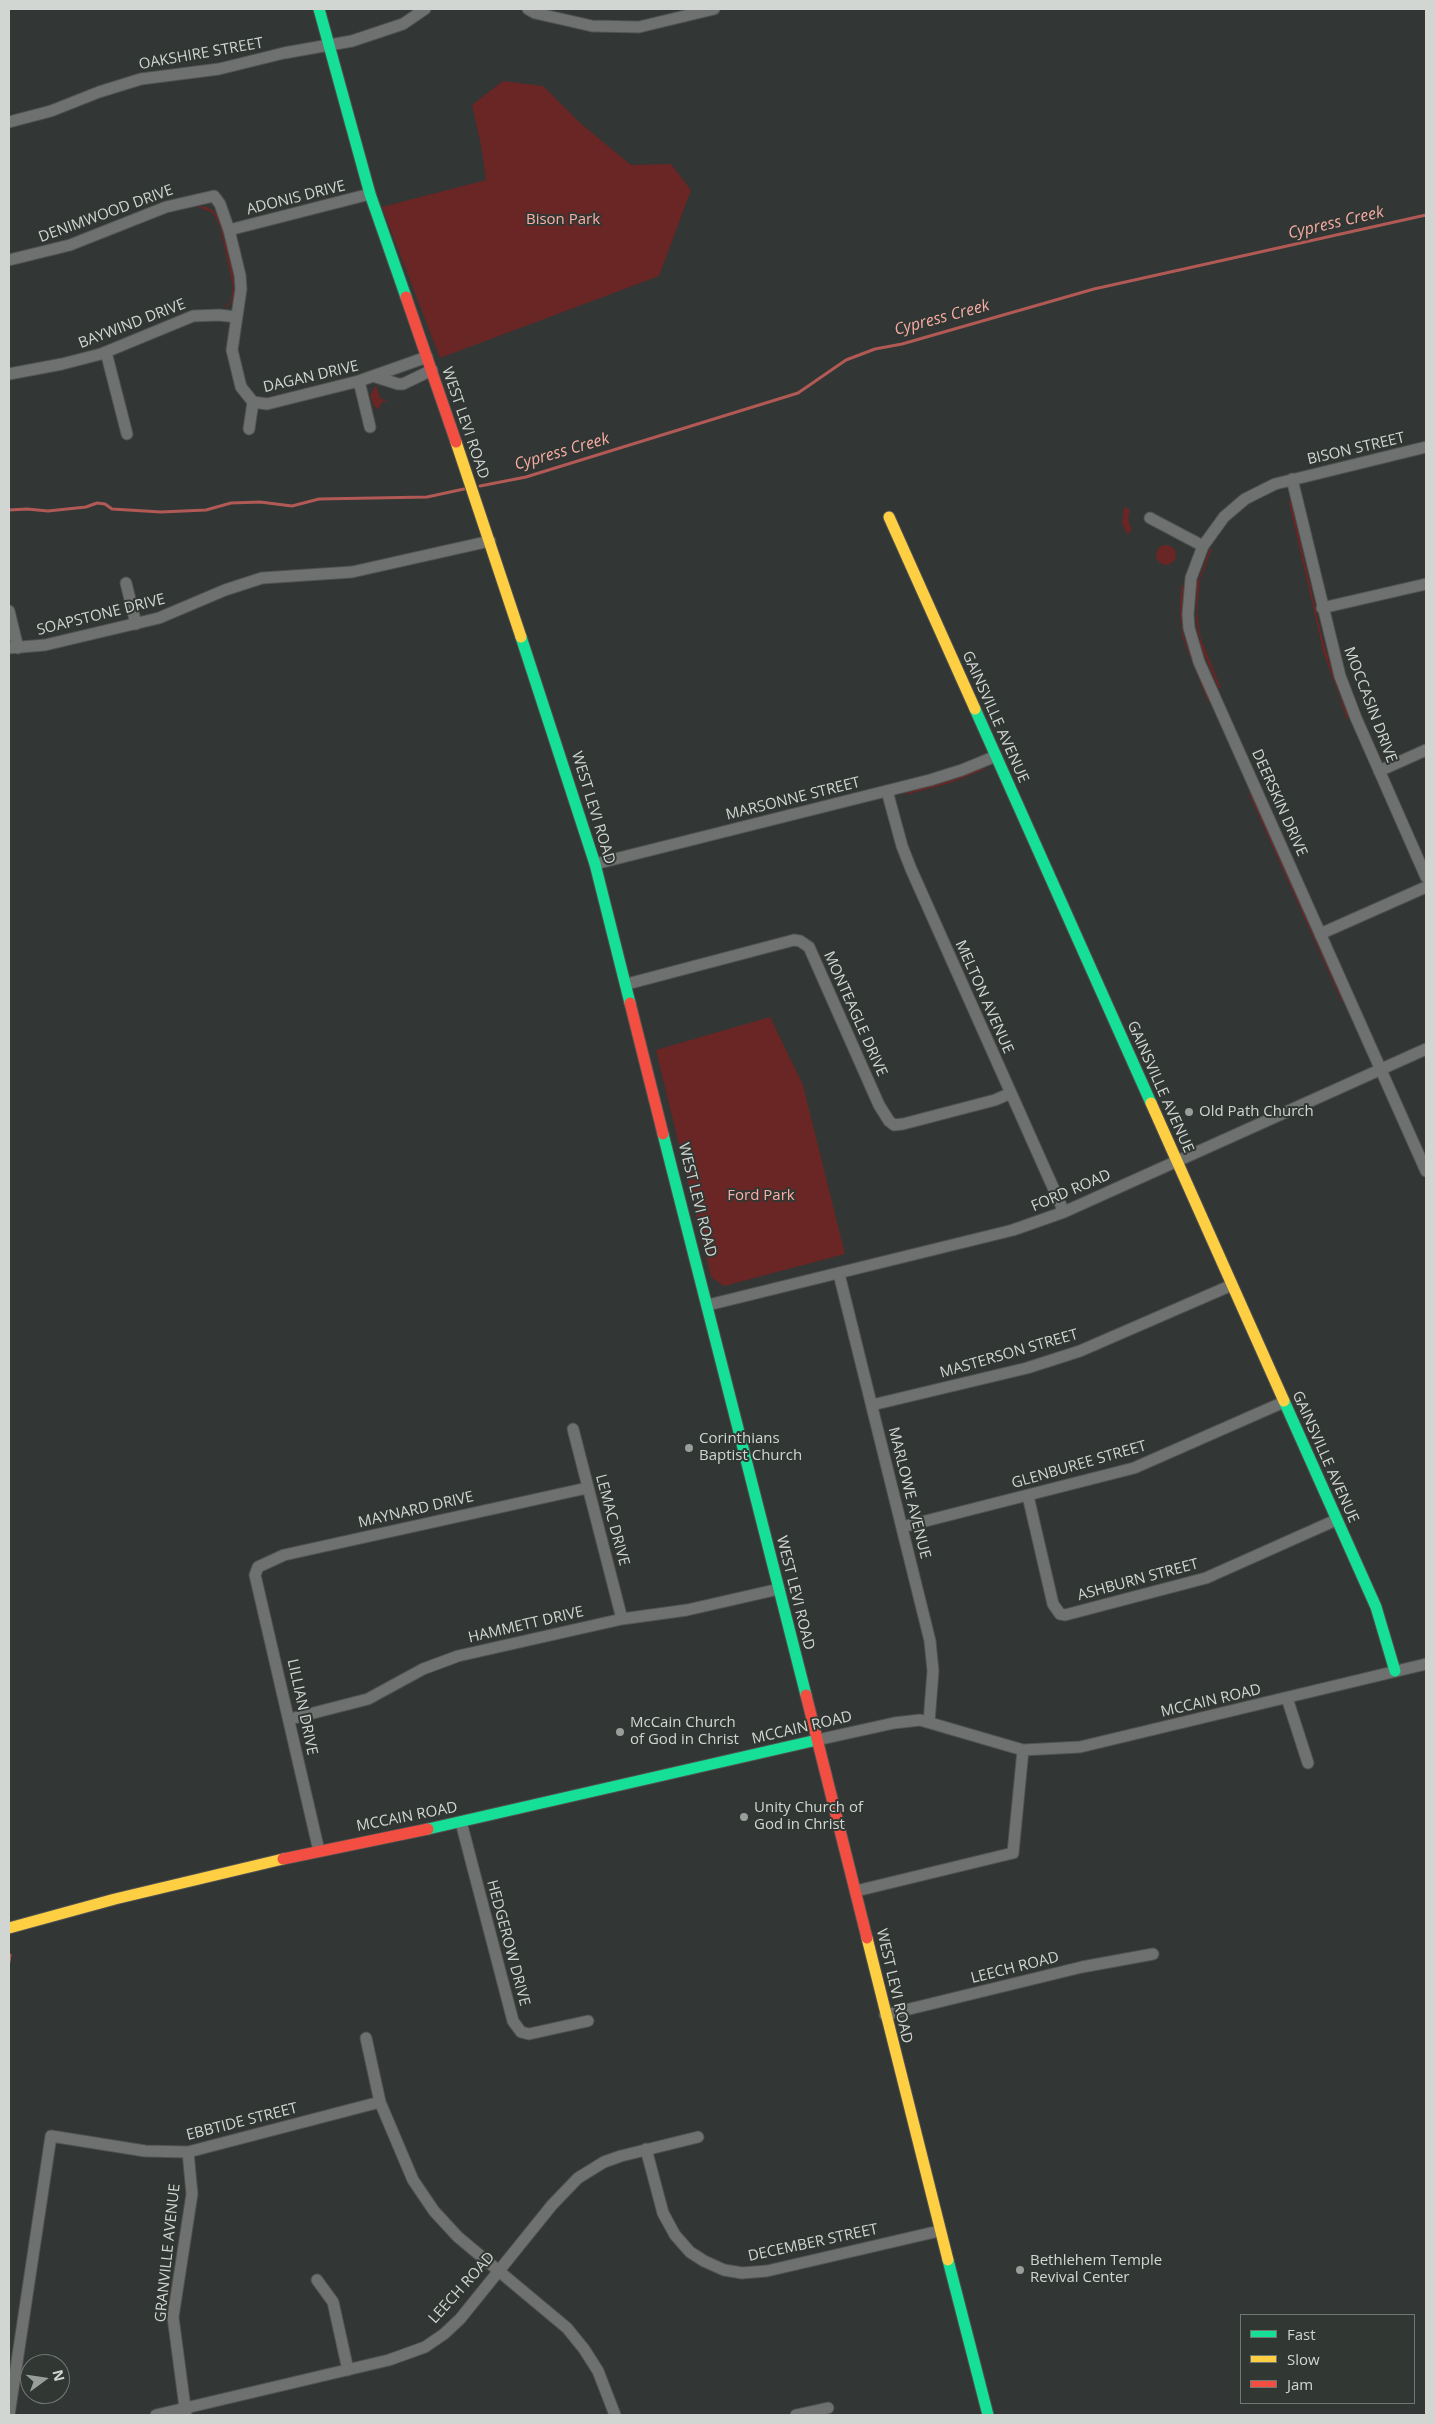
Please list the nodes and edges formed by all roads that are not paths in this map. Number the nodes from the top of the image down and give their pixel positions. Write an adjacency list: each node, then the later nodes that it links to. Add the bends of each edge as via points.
1 (319, 9): 5 (street, WEST LEVI ROAD)
2 (426, 9): 5 (street, OAKSHIRE STREET, via 404,24)
3 (528, 9): 4 (street, via 535,14 592,26 639,27)
4 (714, 9)
5 (329, 46): 6 (street, OAKSHIRE STREET, via 219,69 141,79 51,111); 7 (street, WEST LEVI ROAD)
6 (9, 122)
7 (370, 194): 8 (street, ADONIS DRIVE); 12 (street, WEST LEVI ROAD)
8 (230, 230): 9 (street, DENIMWOOD DRIVE, via 214,196 166,207 70,245); 10 (street, via 240,281)
9 (9, 260)
10 (237, 317): 11 (street, BAYWIND DRIVE, via 193,316); 17 (street, via 234,360 241,388)
11 (106, 352): 14 (street, BAYWIND DRIVE); 20 (street)
12 (428, 357): 13 (street, WEST LEVI ROAD); 15 (street, DAGAN DRIVE)
13 (432, 370): 15 (street, DAGAN DRIVE, via 403,384); 25 (street, WEST LEVI ROAD)
14 (9, 374)
15 (376, 377): 16 (street, DAGAN DRIVE)
16 (359, 381): 17 (street, DAGAN DRIVE, via 267,404); 18 (street)
17 (253, 402): 19 (street)
18 (370, 427)
19 (249, 429)
20 (127, 434)
21 (1426, 447): 22 (street, BISON STREET)
22 (1292, 479): 26 (street, DEERSKIN DRIVE, via 1268,486 1244,499 1224,517); 29 (street, MOCCASIN DRIVE)
23 (890, 517): 34 (street, GAINSVILLE AVENUE)
24 (1150, 518): 26 (street)
25 (490, 541): 31 (street, SOAPSTONE DRIVE, via 352,572 262,578 224,590 169,615); 37 (street, WEST LEVI ROAD)
26 (1203, 546): 40 (street, DEERSKIN DRIVE, via 1193,569 1188,596 1194,644)
27 (126, 583): 31 (street)
28 (1426, 584): 29 (street)
29 (1322, 608): 35 (street, MOCCASIN DRIVE, via 1343,684)
30 (9, 611): 32 (street)
31 (136, 624): 32 (street, SOAPSTONE DRIVE, via 45,646)
32 (13, 648)
33 (1426, 750): 35 (street)
34 (996, 756): 36 (street, MARSONNE STREET, via 956,772); 45 (street, GAINSVILLE AVENUE)
35 (1379, 771): 38 (street, MOCCASIN DRIVE)
36 (887, 791): 37 (street, MARSONNE STREET); 44 (street, MELTON AVENUE, via 911,869)
37 (595, 864): 41 (street, WEST LEVI ROAD)
38 (1426, 878)
39 (1426, 887): 40 (street)
40 (1320, 934): 43 (street, DEERSKIN DRIVE)
41 (627, 984): 44 (street, MONTEAGLE DRIVE, via 800,941 809,947 879,1106 894,1125 995,1100); 50 (street, WEST LEVI ROAD)
42 (1426, 1049): 43 (street, FORD ROAD)
43 (1381, 1070): 45 (street, FORD ROAD); 46 (street, DEERSKIN DRIVE)
44 (1011, 1093): 47 (street, MELTON AVENUE)
45 (1177, 1161): 47 (street, FORD ROAD); 49 (street, GAINSVILLE AVENUE)
46 (1426, 1171)
47 (1064, 1212): 48 (street, FORD ROAD, via 1003,1234)
48 (839, 1274): 50 (street, FORD ROAD); 52 (street, MARLOWE AVENUE)
49 (1232, 1284): 51 (street, GAINSVILLE AVENUE); 52 (street, MASTERSON STREET, via 1080,1351 1027,1368)
50 (708, 1305): 59 (street, WEST LEVI ROAD)
51 (1284, 1402): 55 (street, GLENBUREE STREET, via 1134,1468); 56 (street, GAINSVILLE AVENUE)
52 (872, 1405): 57 (street, MARLOWE AVENUE)
53 (574, 1429): 54 (street, LEMAC DRIVE)
54 (587, 1488): 58 (street, MAYNARD DRIVE, via 284,1555 263,1563); 60 (street, LEMAC DRIVE)
55 (1028, 1496): 56 (street, ASHBURN STREET, via 1053,1604 1060,1614 1065,1615 1206,1578); 57 (street, GLENBUREE STREET)
56 (1336, 1520): 62 (street, GAINSVILLE AVENUE, via 1380,1617)
57 (902, 1527): 65 (street, MARLOWE AVENUE, via 930,1641)
58 (255, 1570): 64 (street, LILLIAN DRIVE)
59 (779, 1589): 60 (street, HAMMETT DRIVE, via 687,1610); 66 (street, WEST LEVI ROAD)
60 (622, 1619): 64 (street, HAMMETT DRIVE, via 447,1659 368,1699)
61 (1426, 1664): 62 (street, MCCAIN ROAD)
62 (1394, 1671): 63 (street, MCCAIN ROAD)
63 (1287, 1698): 67 (street, MCCAIN ROAD, via 1094,1745); 68 (street)
64 (290, 1719): 70 (street, LILLIAN DRIVE)
65 (929, 1722): 66 (street, MCCAIN ROAD, via 906,1721); 67 (street, MCCAIN ROAD)
66 (817, 1740): 69 (street, MCCAIN ROAD); 71 (street, WEST LEVI ROAD)
67 (1023, 1750): 71 (street, via 1013,1853)
68 (1308, 1763)
69 (461, 1822): 70 (street, MCCAIN ROAD); 75 (street, HEDGEROW DRIVE, via 513,2021 521,2032 529,2034)
70 (319, 1851): 72 (street, MCCAIN ROAD, via 115,1899)
71 (856, 1891): 74 (street, WEST LEVI ROAD)
72 (9, 1928)
73 (1153, 1954): 74 (street, LEECH ROAD, via 1096,1964)
74 (884, 2015): 81 (street, WEST LEVI ROAD)
75 (588, 2021)
76 (366, 2038): 77 (street)
77 (380, 2102): 80 (street, EBBTIDE STREET); 82 (street, via 413,2180 425,2198 458,2237)
78 (698, 2137): 79 (street, LEECH ROAD)
79 (646, 2149): 81 (street, DECEMBER STREET, via 663,2213 675,2235 690,2252 724,2270 742,2273 767,2271); 82 (street, LEECH ROAD, via 604,2162 578,2178)
80 (188, 2152): 86 (street, GRANVILLE AVENUE, via 192,2194 173,2317); 87 (street, EBBTIDE STREET, via 145,2151 51,2136)
81 (939, 2231): 91 (street, WEST LEVI ROAD)
82 (499, 2271): 84 (street, LEECH ROAD, via 460,2319 434,2341 399,2357); 89 (street, via 567,2328 584,2349 603,2382)
83 (317, 2280): 84 (street, via 332,2302)
84 (348, 2370): 86 (street, LEECH ROAD)
85 (828, 2408): 90 (street)
86 (186, 2412): 88 (street, LEECH ROAD)
87 (9, 2415)
88 (156, 2415)
89 (614, 2415)
90 (796, 2415)
91 (988, 2415)

